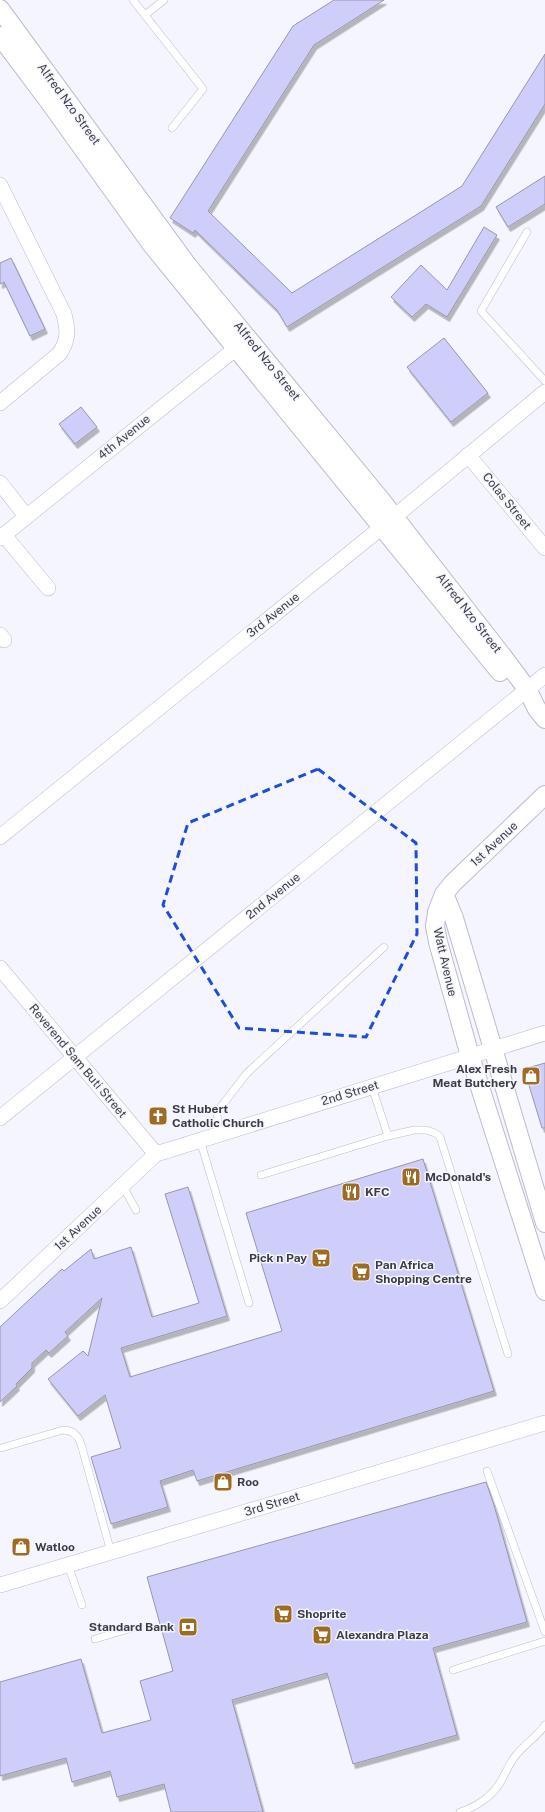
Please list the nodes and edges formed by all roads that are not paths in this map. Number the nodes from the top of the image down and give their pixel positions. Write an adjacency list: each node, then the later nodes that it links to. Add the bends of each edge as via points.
1 (133, 0): 4 (lane)
2 (164, 0): 4 (lane)
3 (0, 9): 9 (street, Alfred Nzo Street)
4 (145, 15): 6 (lane, via 203,89)
5 (0, 36): 9 (street, Alfred Nzo Street, via 152,245)
6 (172, 128)
7 (0, 185): 12 (street, via 64,314 68,335 59,354)
8 (527, 232): 10 (lane, via 481,311)
9 (242, 343): 15 (street, 4th Avenue); 16 (street, Alfred Nzo Street)
10 (545, 381)
11 (545, 392): 13 (street, 3rd Avenue)
12 (0, 403)
13 (468, 455): 16 (street, 3rd Avenue); 18 (street, Colas Street)
14 (0, 483): 15 (street)
15 (26, 516): 17 (street, 4th Avenue)
16 (388, 522): 21 (street, Alfred Nzo Street); 24 (street, 3rd Avenue)
17 (2, 536): 19 (street)
18 (545, 548)
19 (48, 588)
20 (545, 674): 21 (street, 2nd Avenue)
21 (524, 692): 22 (street, Alfred Nzo Street); 31 (street, 2nd Avenue)
22 (541, 714)
23 (545, 796): 25 (street, 1st Avenue)
24 (0, 837)
25 (444, 894): 29 (street, Watt Avenue, via 454,918); 30 (street, Watt Avenue, via 437,912 438,942)
26 (384, 947): 34 (lane, via 246,1073 217,1112)
27 (0, 968): 31 (street, Reverend Sam Buti Street)
28 (545, 1033): 29 (street, 2nd Street)
29 (492, 1049): 30 (street, 2nd Street); 41 (street, Watt Avenue)
30 (470, 1056): 32 (street, 2nd Street); 42 (street, Watt Avenue)
31 (75, 1057): 33 (street, 2nd Avenue); 37 (street, Reverend Sam Buti Street)
32 (372, 1087): 34 (street, 2nd Street); 35 (lane)
33 (0, 1118)
34 (218, 1135): 36 (street, 2nd Street)
35 (388, 1136): 38 (lane); 45 (lane, via 426,1130 440,1137)
36 (200, 1140): 37 (street, 2nd Street); 44 (lane)
37 (156, 1154): 39 (street, 1st Avenue)
38 (261, 1175)
39 (123, 1186): 40 (lane); 43 (street, 1st Avenue)
40 (136, 1210)
41 (545, 1223)
42 (545, 1291)
43 (0, 1301)
44 (249, 1303)
45 (508, 1354)
46 (545, 1423): 49 (street, 3rd Street)
47 (1, 1448): 49 (lane, via 63,1430 73,1433 81,1444)
48 (487, 1471): 54 (lane)
49 (111, 1552): 50 (street, 3rd Street)
50 (68, 1565): 51 (street, 3rd Street); 52 (lane)
51 (0, 1585)
52 (82, 1604)
53 (132, 1628): 55 (lane)
54 (545, 1632)
55 (95, 1639)
56 (545, 1641): 57 (lane)
57 (453, 1670)
58 (545, 1725): 59 (lane, via 538,1736 517,1753 492,1794)
59 (460, 1812)

